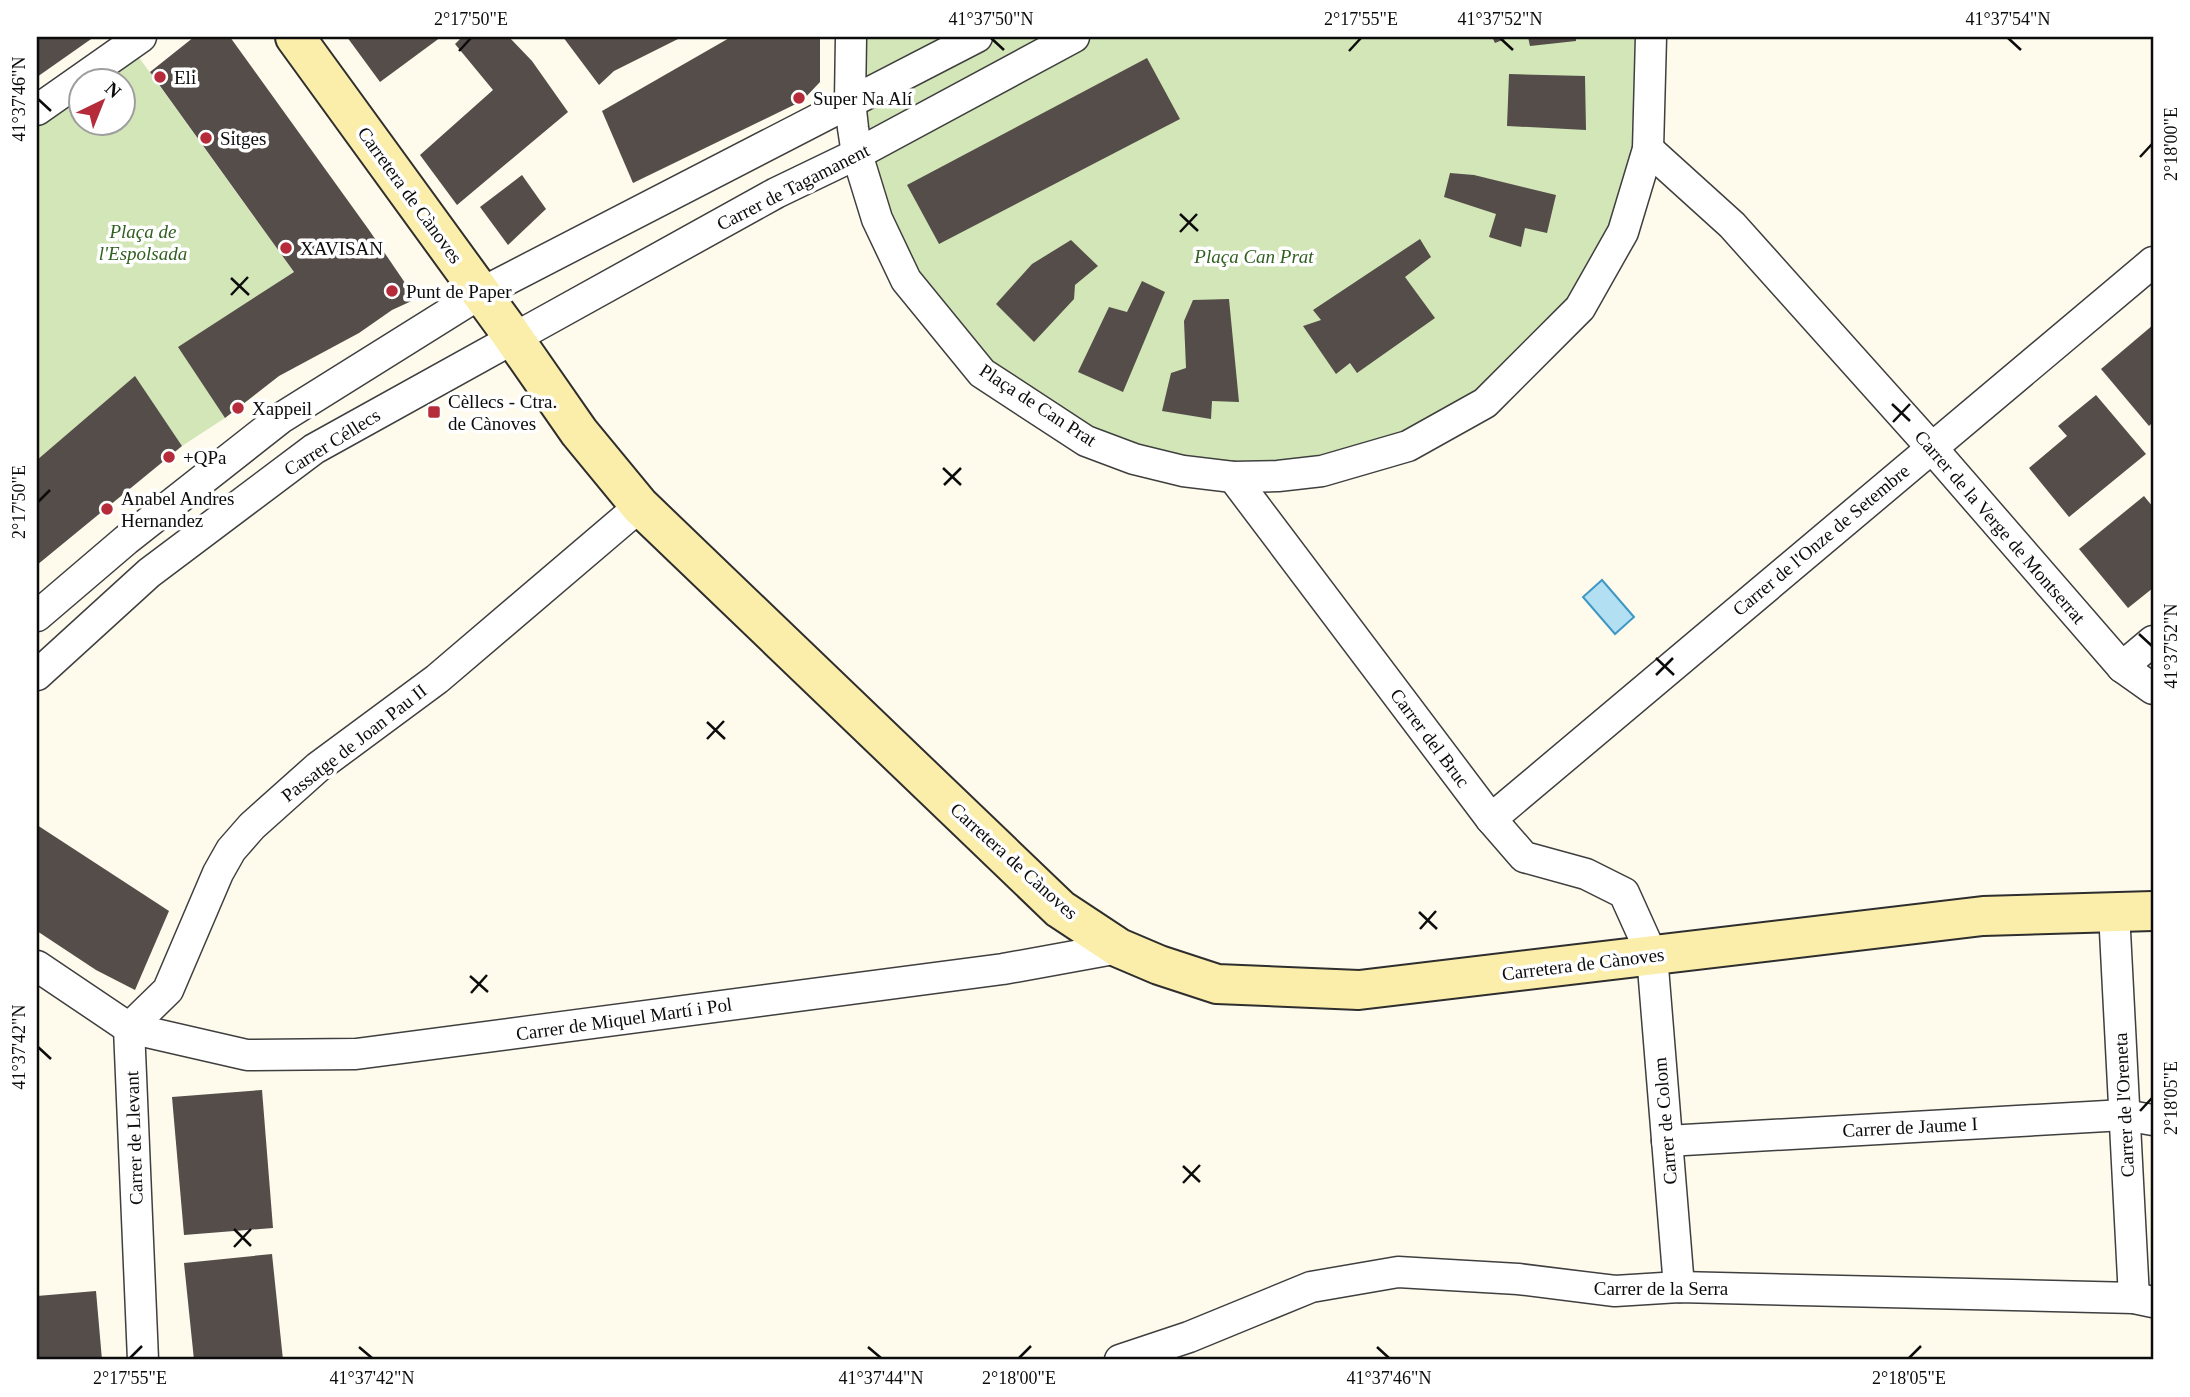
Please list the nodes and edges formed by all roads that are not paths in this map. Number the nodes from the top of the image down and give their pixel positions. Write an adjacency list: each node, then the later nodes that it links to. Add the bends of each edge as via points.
1 (141, 37): 8 (street)
2 (295, 37): 12 (street, Carretera de Cànoves)
3 (851, 37): 7 (street, Plaça de Can Prat)
4 (977, 37): 7 (street)
5 (1074, 37): 10 (street, Carrer de Tagamanent)
6 (1651, 37): 9 (street, Plaça de Can Prat)
7 (850, 101): 10 (street, Plaça de Can Prat); 12 (street)
8 (37, 110)
9 (1648, 149): 14 (street, Carrer de la Verge de Montserrat, via 1732,225); 15 (street, Plaça de Can Prat, via 1623,232 1580,308 1485,402 1395,450 1322,471)
10 (858, 154): 13 (street, Carrer de Tagamanent); 15 (street, Plaça de Can Prat, via 877,219 906,279 982,373 1086,441 1146,462)
11 (2153, 262): 14 (street, Carrer de l'Onze de Setembre)
12 (481, 293): 13 (street, Carretera de Cànoves); 17 (street, via 281,418)
13 (513, 338): 16 (street, Carretera de Cànoves, via 579,432); 19 (street, Carrer Céllecs, via 314,449 149,573)
14 (1931, 447): 20 (street, Carrer de la Verge de Montserrat); 22 (street, Carrer de l'Onze de Setembre)
15 (1233, 477): 22 (street, Carrer del Bruc)
16 (640, 506): 25 (street, Carretera de Cànoves, via 1060,909); 28 (street, Passatge de Joan Pau II, via 437,679 318,767 252,826 218,873 168,990)
17 (37, 616)
18 (2153, 641): 20 (street)
19 (40, 667)
20 (2122, 667): 21 (street, Carrer de la Verge de Montserrat)
21 (2153, 689)
22 (1491, 819): 26 (street, Carrer del Bruc, via 1524,857 1586,874 1624,892)
23 (2153, 911): 24 (street, Carretera de Cànoves)
24 (2114, 912): 26 (street, Carretera de Cànoves, via 1983,916); 29 (street, Carrer de l'Oreneta)
25 (1119, 948): 26 (street, Carretera de Cànoves, via 1217,984 1359,990); 28 (street, Carrer de Miquel Martí i Pol, via 1003,969 356,1054 247,1055)
26 (1652, 955): 30 (street, Carrer de Colom)
27 (37, 966): 28 (street)
28 (130, 1028): 33 (street, Carrer de Llevant)
29 (2139, 1118): 30 (street, Carrer de Jaume I); 32 (street, Carrer de l'Oreneta)
30 (1667, 1141): 31 (street, Carrer de Colom)
31 (1679, 1287): 32 (street, Carrer de la Serra); 34 (street, Carrer de la Serra, via 1615,1291 1398,1272 1311,1287)
32 (2143, 1300)
33 (143, 1360)
34 (1120, 1360)

